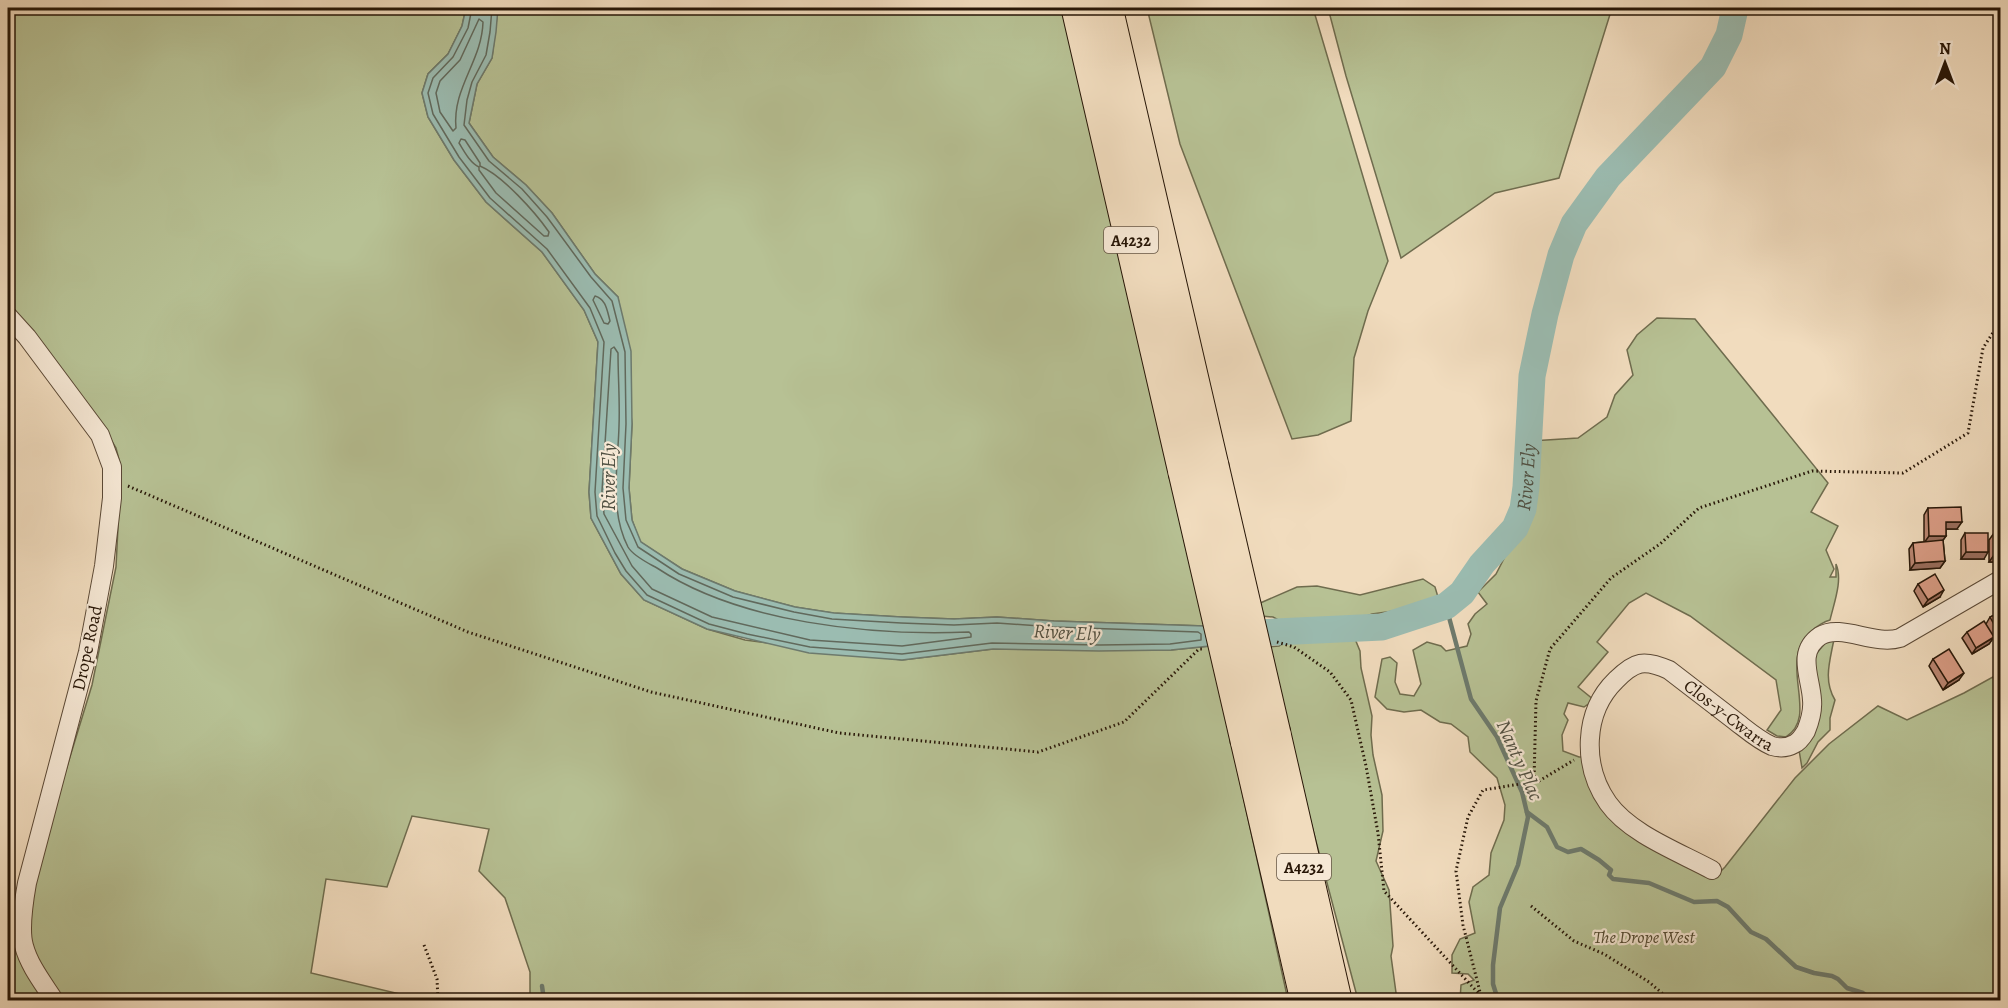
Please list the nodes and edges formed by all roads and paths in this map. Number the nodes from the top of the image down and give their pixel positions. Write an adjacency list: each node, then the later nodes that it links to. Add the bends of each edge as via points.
1 (1078, 8): 5 (highway, A4232)
2 (1106, 8): 5 (highway, A4232)
3 (8, 315): 6 (street, Drope Road, via 100,435 109,455)
4 (2001, 322): 12 (path, via 1983,348 1968,433 1903,473 1812,471 1700,508 1660,544 1611,578 1550,649 1536,701)
5 (1198, 469): 10 (highway, A4232, bridge)
6 (112, 479): 9 (path, via 468,632 651,692 839,733 1038,752 1124,722 1199,649); 17 (street, Drope Road, via 104,566 88,652 23,910 23,944)
7 (2001, 580): 13 (street, Clos-y-Cwarra, via 1900,638 1885,641 1827,632 1813,641 1806,655 1812,712 1804,735 1792,746 1772,746 1755,736 1669,669 1639,663 1613,682 1599,702 1590,731 1598,784 1609,803 1636,829)
8 (1274, 641): 16 (path, via 1294,647 1330,672 1351,700 1378,833 1384,891)
9 (1210, 648)
10 (1260, 737): 19 (highway, A4232); 20 (highway, A4232)
11 (1575, 759): 12 (path)
12 (1533, 782): 16 (path, via 1483,790 1468,818 1456,871 1463,925)
13 (1712, 870)
14 (1531, 906): 21 (path, via 1574,941 1650,982)
15 (424, 945): 18 (path, via 437,979)
16 (1482, 998)
17 (54, 1000)
18 (438, 1000)
19 (1307, 1000)
20 (1335, 1000)
21 (1670, 1000)

